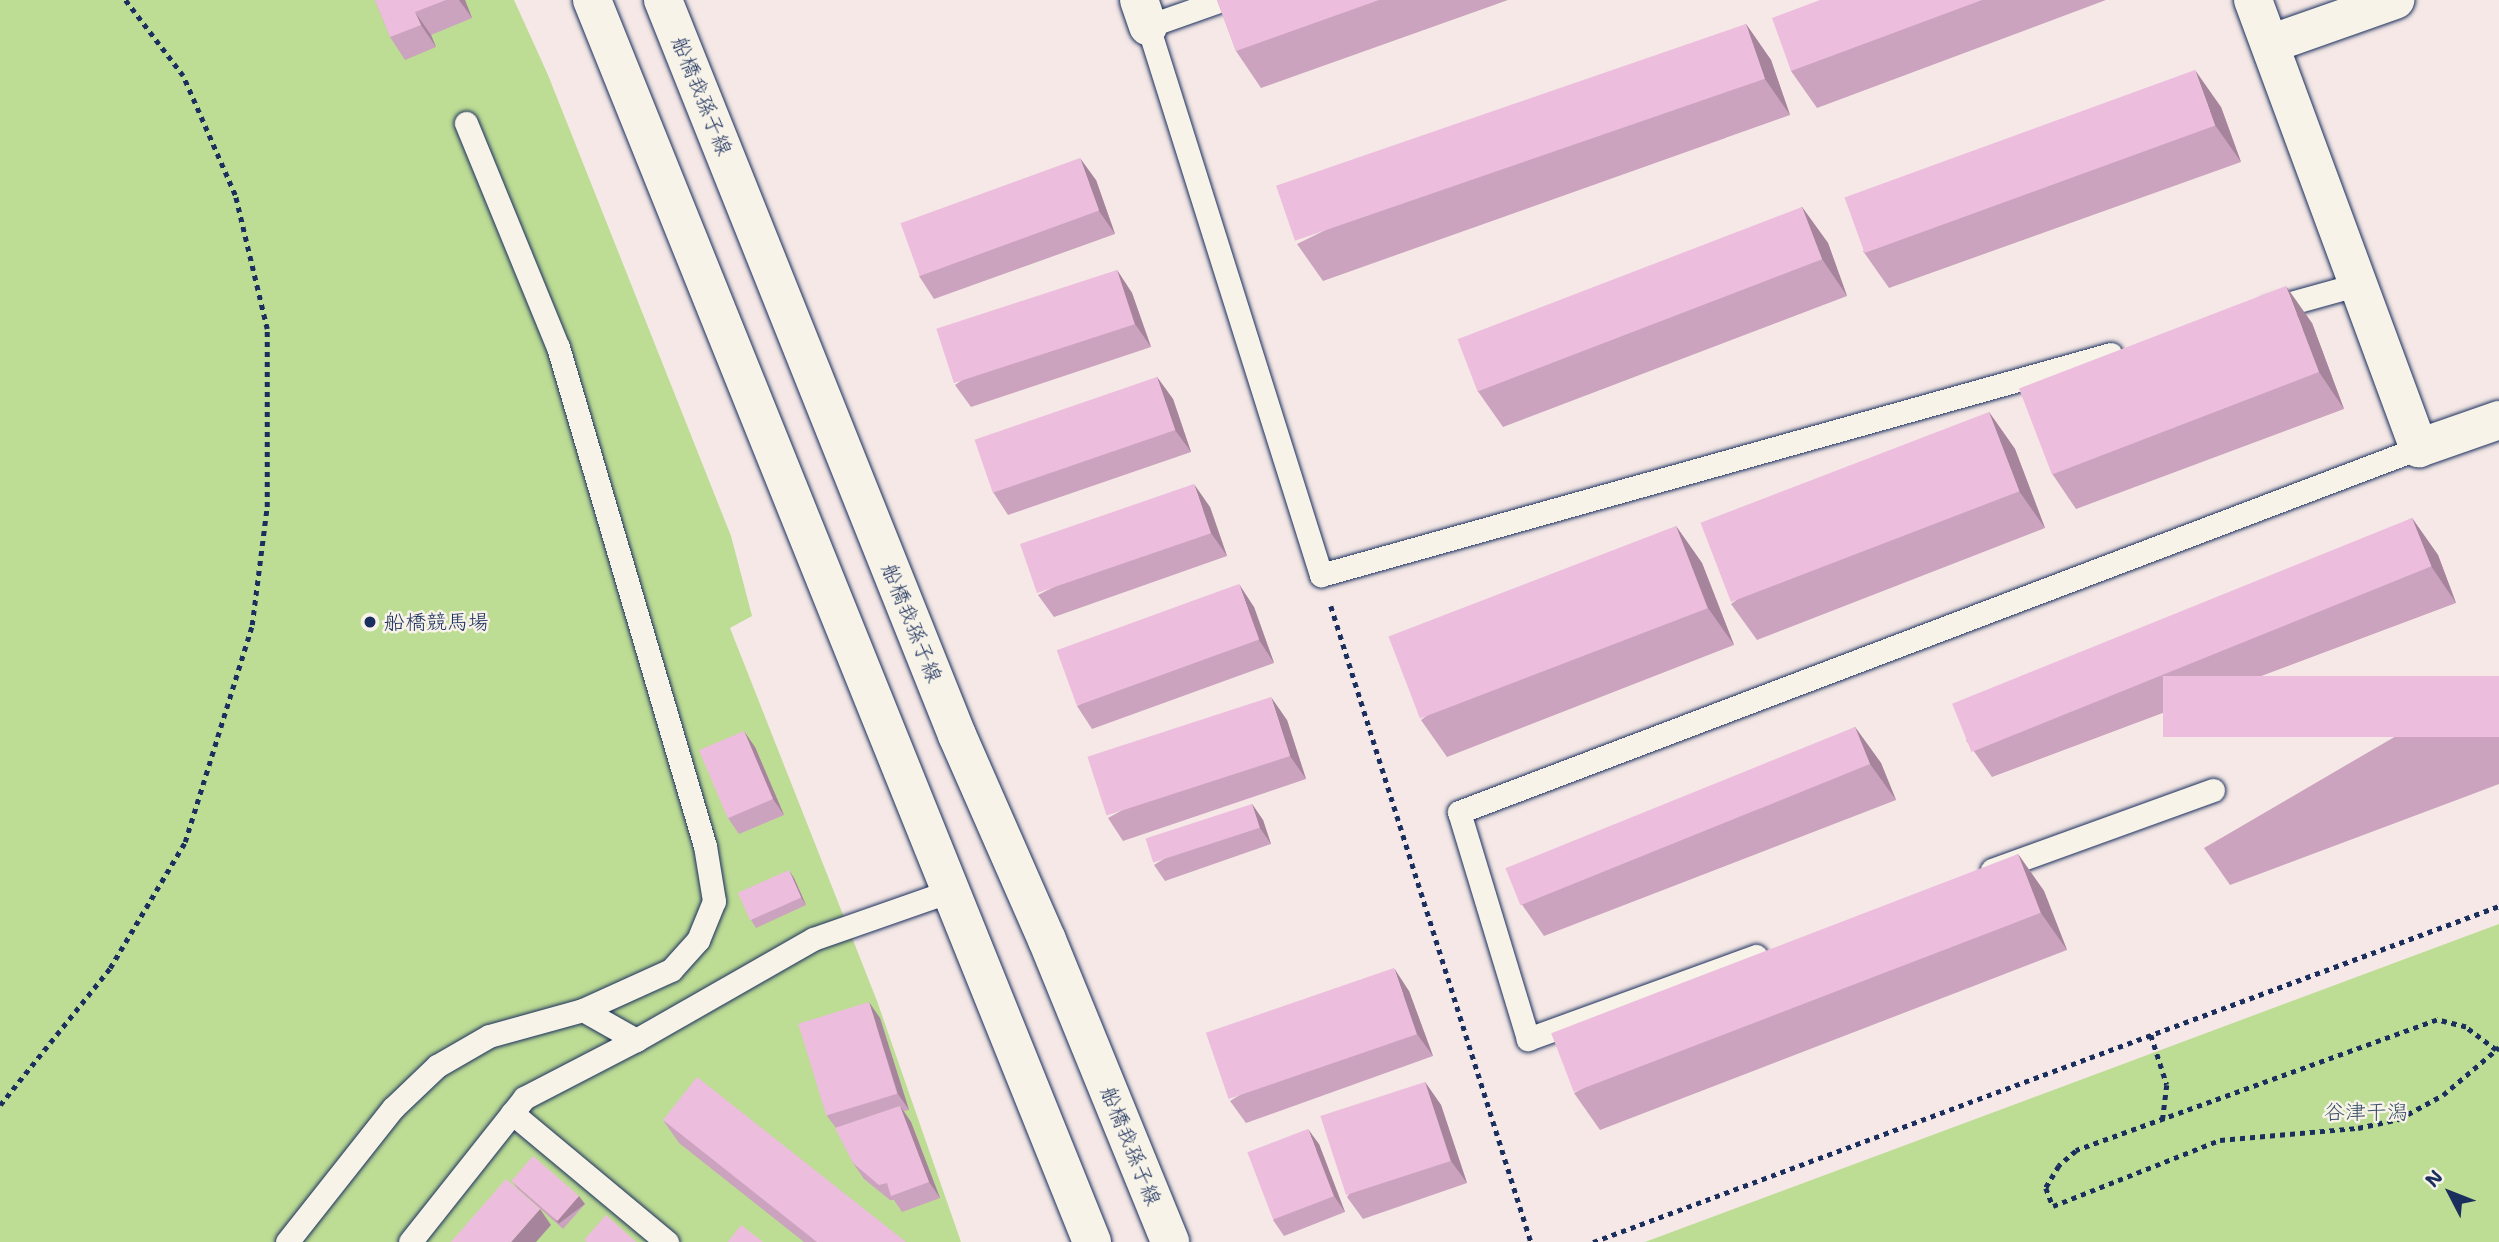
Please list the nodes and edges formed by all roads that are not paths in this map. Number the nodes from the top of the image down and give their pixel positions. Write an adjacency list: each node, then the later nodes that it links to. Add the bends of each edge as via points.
1 (592, 0): 16 (main road)
2 (663, 0): 25 (main road, 船橋我孫子線, via 957,735 1047,940)
3 (1222, 0): 6 (lane)
4 (2253, 0): 7 (main road)
5 (2395, 0): 7 (main road)
6 (1144, 13): 11 (lane, via 1321,575)
7 (2270, 44): 9 (main road)
8 (466, 122): 18 (lane, via 558,347 705,846 714,901 698,940 671,970)
9 (2359, 284): 10 (lane); 13 (main road)
10 (2251, 314)
11 (2130, 348)
12 (2499, 419): 13 (main road)
13 (2419, 448): 17 (lane, via 1459,812 1528,1039)
14 (2237, 781): 15 (lane)
15 (1974, 877)
16 (950, 891): 19 (lane, via 813,939); 24 (main road)
17 (1778, 948)
18 (583, 1010): 19 (lane); 21 (lane, via 489,1036 437,1066 393,1108)
19 (636, 1040): 20 (lane, via 524,1098)
20 (512, 1113): 22 (lane); 23 (lane)
21 (286, 1242)
22 (410, 1242)
23 (667, 1242)
24 (1092, 1242)
25 (1170, 1242)

